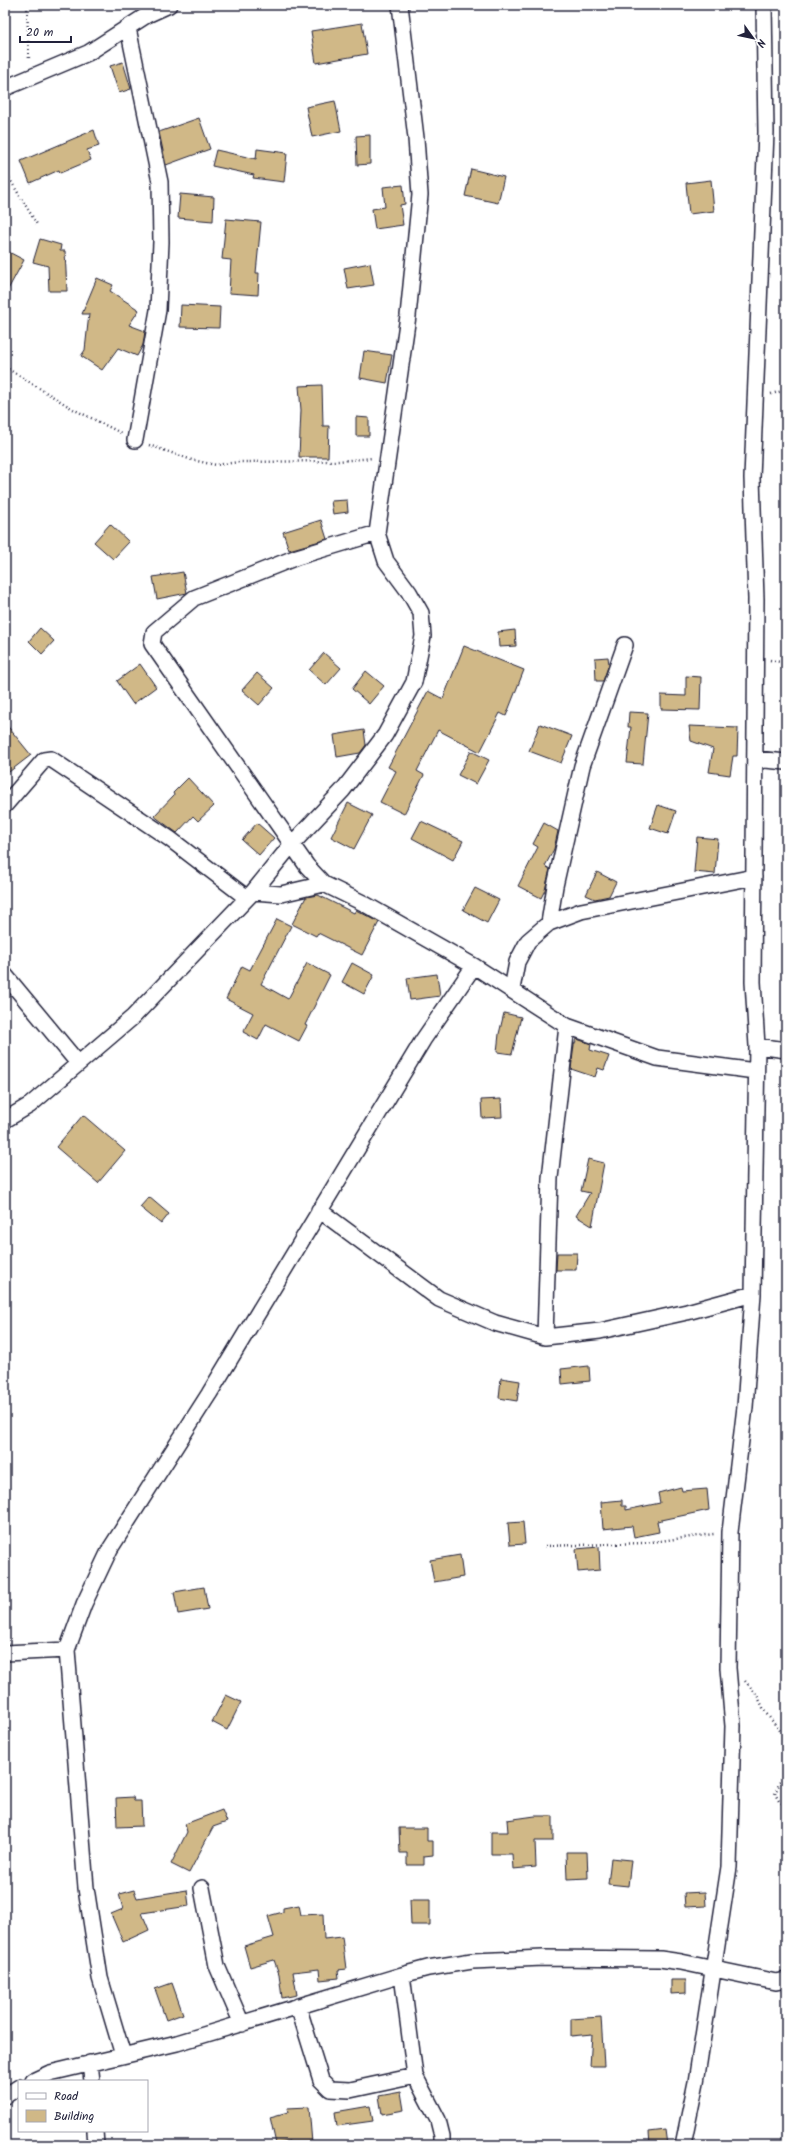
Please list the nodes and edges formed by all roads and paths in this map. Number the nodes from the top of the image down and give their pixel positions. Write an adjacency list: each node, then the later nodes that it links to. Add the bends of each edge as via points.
1 (27, 5): 6 (path)
2 (169, 5): 5 (street)
3 (400, 5): 12 (street, via 420,195 408,316)
4 (764, 5): 15 (street, via 766,132 752,478 756,599)
5 (128, 28): 6 (street, via 88,53); 11 (street, via 146,106 160,189 158,310)
6 (30, 77): 7 (street)
7 (5, 88)
8 (5, 167): 9 (path)
9 (38, 226)
10 (5, 367): 11 (path, via 73,409)
11 (136, 440): 12 (path, via 192,460 216,465)
12 (386, 457): 13 (street)
13 (377, 533): 18 (street, via 386,561 421,613 423,636 414,682 385,735 343,790); 18 (street, via 297,557 194,598 154,632 152,644)
14 (625, 645): 22 (street, via 582,766)
15 (756, 759): 16 (street); 19 (street)
16 (786, 762)
17 (5, 805): 21 (street, via 44,760 51,759)
18 (292, 844): 20 (street, via 307,866); 21 (street)
19 (754, 877): 22 (street, via 581,911); 27 (street)
20 (324, 884): 21 (street, via 281,894); 23 (street, via 363,903)
21 (250, 895): 29 (street, via 133,1017)
22 (549, 923): 25 (street, via 528,941 517,962)
23 (474, 966): 25 (street); 32 (street, via 423,1040)
24 (5, 975): 29 (street)
25 (512, 989): 26 (street)
26 (567, 1026): 30 (street, via 657,1058); 34 (street, via 550,1178)
27 (756, 1046): 28 (street); 30 (street)
28 (786, 1050)
29 (78, 1062): 31 (street, via 30,1105)
30 (755, 1071): 33 (street)
31 (5, 1120)
32 (319, 1210): 34 (street, via 439,1299 495,1323); 37 (street, via 209,1394 110,1549 84,1604)
33 (753, 1294): 34 (street, via 600,1331); 35 (street, via 745,1407)
34 (545, 1337)
35 (730, 1532): 36 (path, via 644,1543); 39 (street)
36 (545, 1546)
37 (67, 1650): 38 (street); 49 (street, via 86,1888 100,1978)
38 (5, 1653)
39 (728, 1668): 40 (path, via 757,1695 765,1712); 44 (street, via 733,1726 729,1867)
40 (786, 1738)
41 (786, 1767): 42 (path, via 775,1794)
42 (786, 1806)
43 (202, 1888): 48 (street, via 217,1966)
44 (713, 1969): 45 (street, via 660,1959 543,1958 472,1961); 46 (street, via 776,1982); 59 (street, via 696,2082)
45 (402, 1975): 47 (street); 51 (street)
46 (786, 1980)
47 (298, 2006): 48 (street); 51 (street, via 321,2080 330,2088 350,2090)
48 (242, 2024): 49 (street, via 177,2043)
49 (123, 2055): 50 (street)
50 (90, 2063): 52 (street, via 50,2073); 53 (street)
51 (415, 2076): 58 (street, via 438,2120)
52 (35, 2080)
53 (92, 2080)
54 (18, 2088): 55 (street)
55 (5, 2096)
56 (95, 2132): 57 (street)
57 (96, 2145)
58 (442, 2145)
59 (683, 2145)

